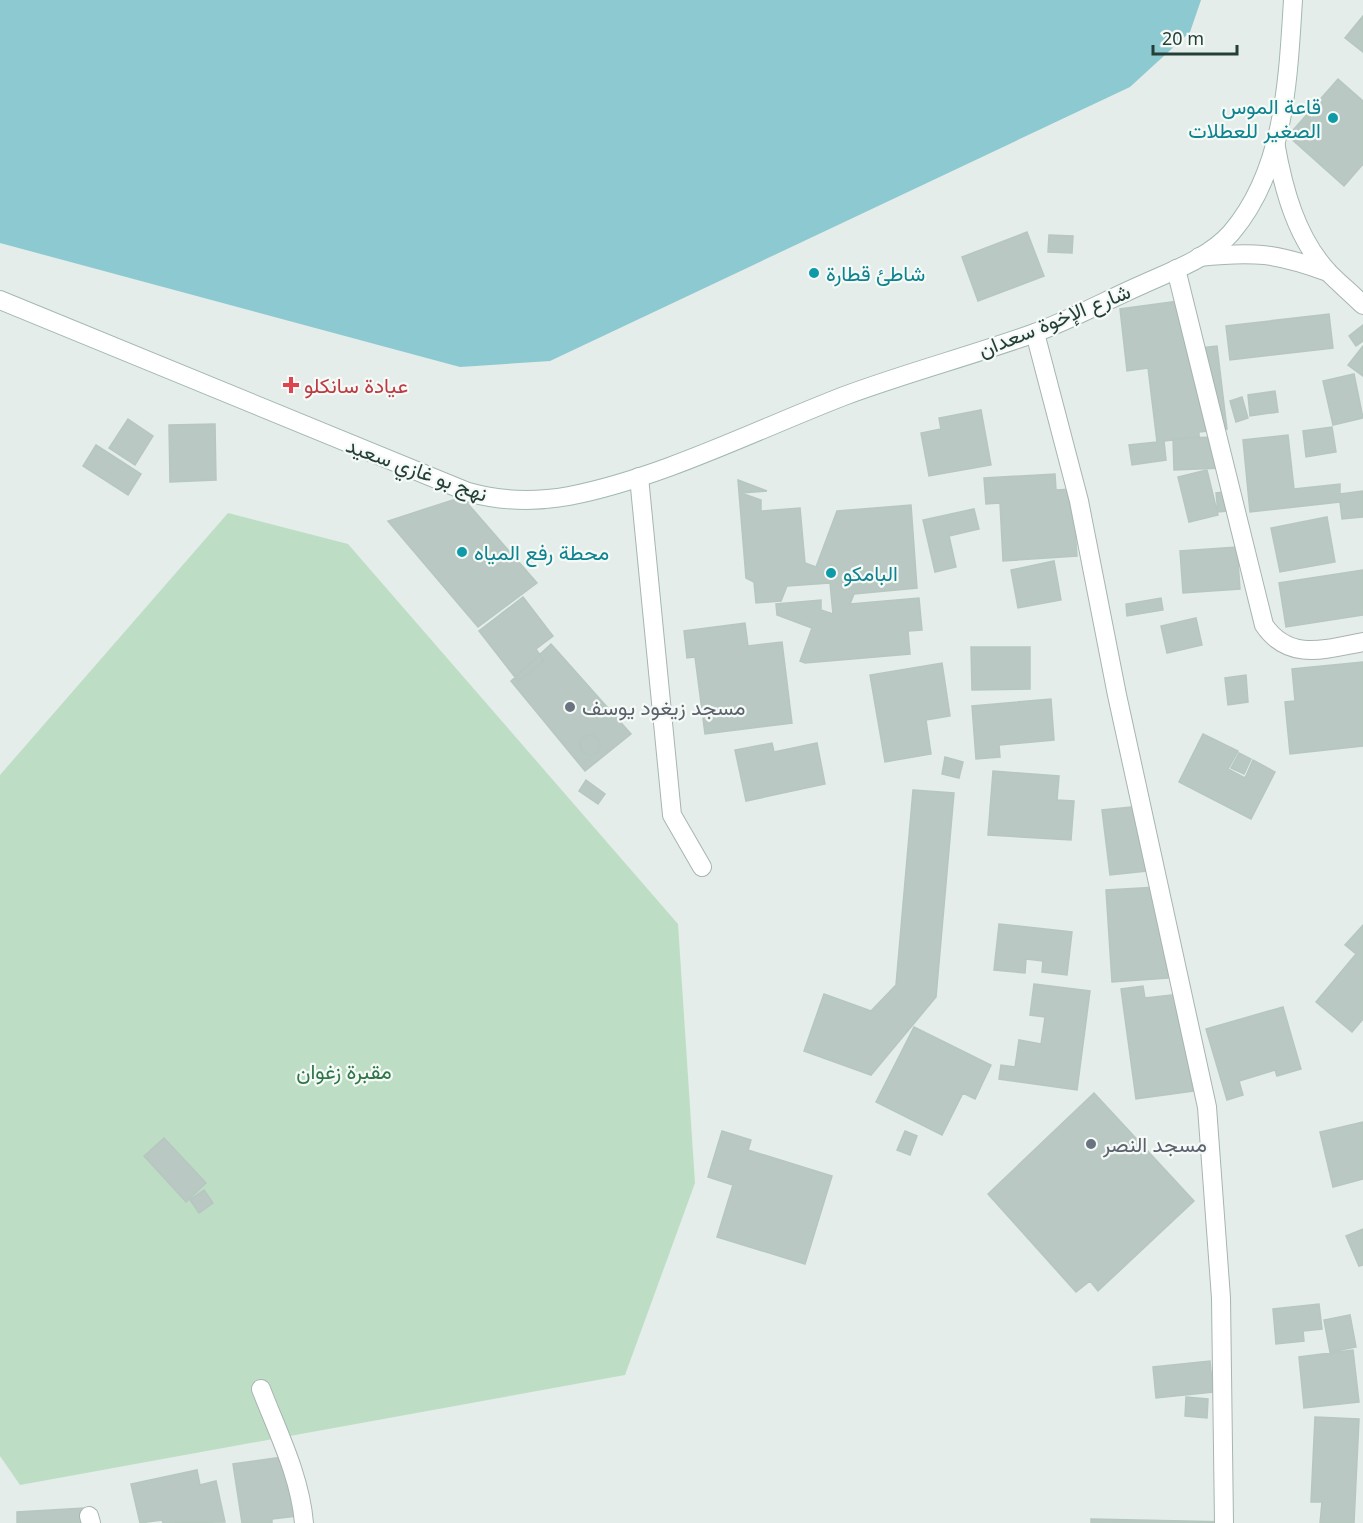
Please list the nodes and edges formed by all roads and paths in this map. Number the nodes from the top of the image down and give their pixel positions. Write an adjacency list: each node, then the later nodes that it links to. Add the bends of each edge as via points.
1 (1293, 0): 2 (street, شارع الإخوة سعدان, via 1290,57)
2 (1275, 142): 3 (street, شارع الإخوة سعدان, via 1251,204 1229,234); 5 (street, via 1292,211)
3 (1199, 257): 4 (street, شارع الإخوة سعدان); 5 (street, via 1254,253 1286,257)
4 (1176, 269): 8 (street, شارع الإخوة سعدان); 10 (street, via 1264,625 1277,641 1296,650 1317,651)
5 (1328, 272): 7 (street)
6 (0, 300): 9 (street, نهج بو غازي سعيد, via 427,477 482,496 566,496)
7 (1363, 305)
8 (1035, 333): 9 (street, شارع الإخوة سعدان, via 847,395); 14 (street, via 1079,501 1207,1107 1221,1298)
9 (639, 477): 11 (street, via 672,815)
10 (1363, 642)
11 (702, 867)
12 (261, 1389): 13 (street, via 293,1470)
13 (304, 1523)
14 (1224, 1523)

